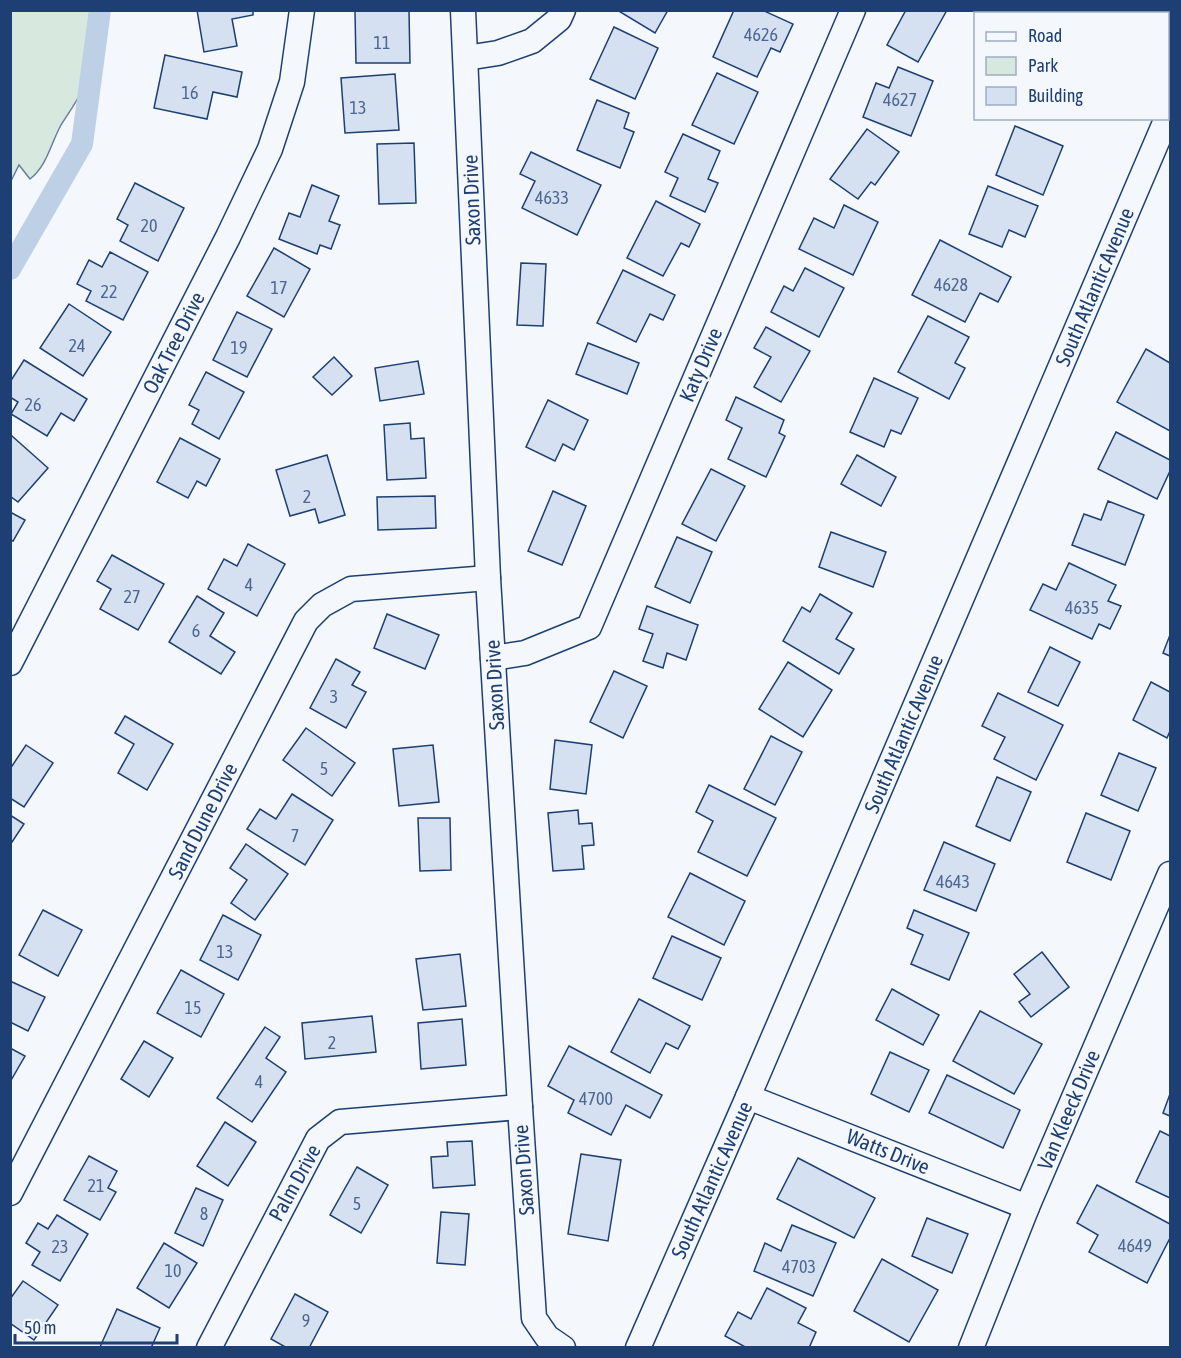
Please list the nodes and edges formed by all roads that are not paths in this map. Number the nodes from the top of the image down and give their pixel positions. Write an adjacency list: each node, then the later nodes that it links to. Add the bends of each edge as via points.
1 (302, 10): 9 (street, Oak Tree Drive, via 292,81 270,148)
2 (463, 10): 5 (street, Saxon Drive)
3 (563, 10): 5 (street, via 560,19 532,40 498,53)
4 (853, 10): 8 (street, Katy Drive, via 588,627 525,653)
5 (466, 58): 7 (street, Saxon Drive)
6 (1166, 120): 11 (street, South Atlantic Avenue)
7 (488, 578): 8 (street, Saxon Drive); 13 (street, Sand Dune Drive, via 351,589 322,605 306,621)
8 (493, 658): 12 (street, Saxon Drive)
9 (10, 663)
10 (1170, 874): 14 (street, Van Kleeck Drive)
11 (748, 1097): 14 (street, Watts Drive); 19 (street, South Atlantic Avenue)
12 (520, 1107): 15 (street, Saxon Drive); 16 (street, Palm Drive, via 340,1122 318,1139)
13 (10, 1193)
14 (1027, 1208): 20 (street, Van Kleeck Drive)
15 (534, 1318): 17 (street, Saxon Drive); 18 (street, via 547,1337)
16 (209, 1347)
17 (530, 1347)
18 (563, 1347)
19 (638, 1347)
20 (971, 1347)

